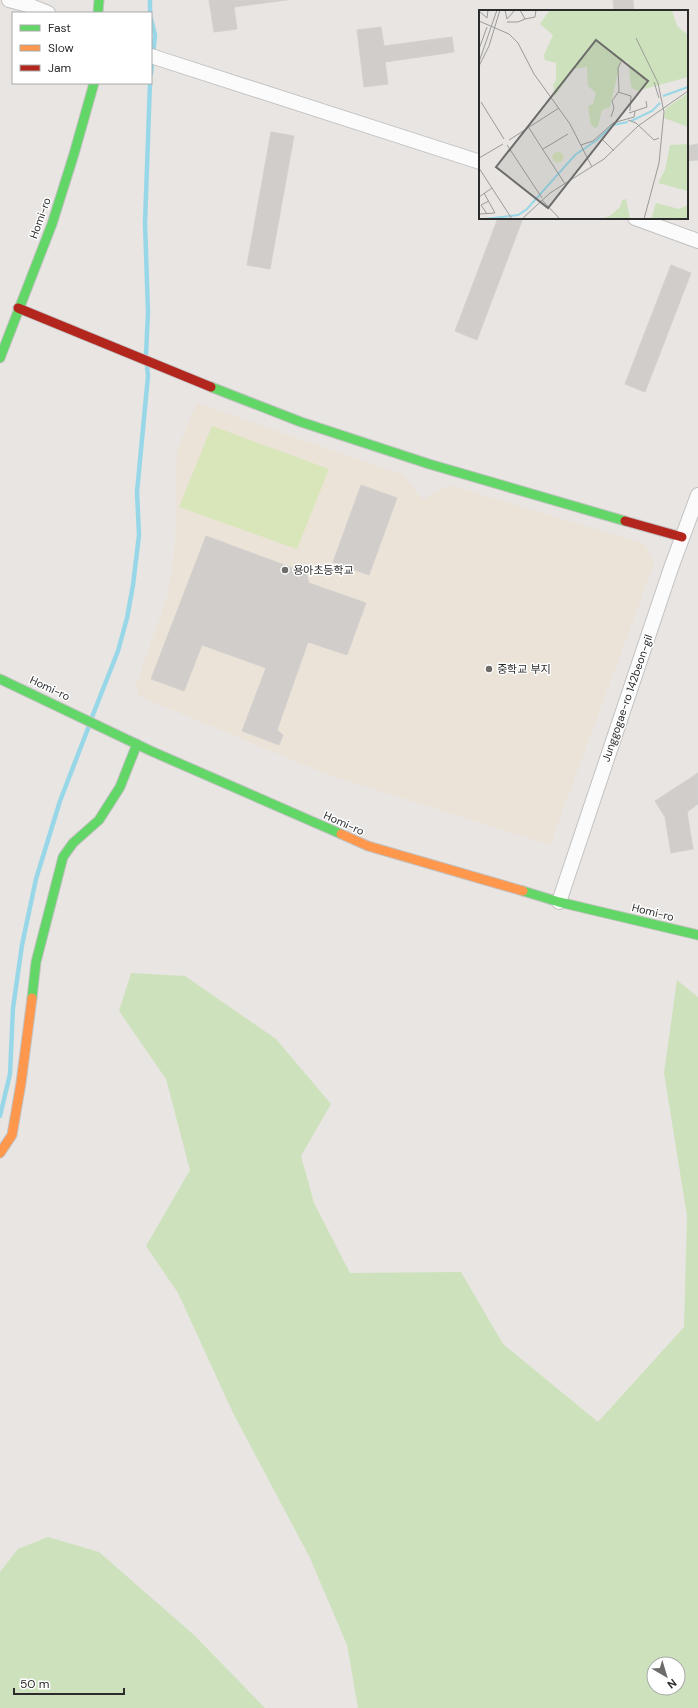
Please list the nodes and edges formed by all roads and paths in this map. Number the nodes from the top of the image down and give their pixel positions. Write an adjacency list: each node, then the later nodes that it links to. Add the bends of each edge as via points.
1 (9, 0): 3 (street)
2 (99, 0): 4 (street)
3 (46, 12)
4 (98, 12)
5 (152, 56): 7 (street)
6 (94, 84): 10 (street, Homi-ro, via 82,132 52,224)
7 (479, 162)
8 (638, 219): 9 (street)
9 (698, 241)
10 (18, 308): 11 (street, Homi-ro); 13 (street, via 309,425 429,464)
11 (0, 358)
12 (698, 495): 13 (street, Junggogae-ro 142beon-gil)
13 (682, 537): 16 (street, Junggogae-ro 142beon-gil)
14 (0, 679): 15 (street, Homi-ro)
15 (137, 744): 16 (street, Homi-ro, via 368,846); 18 (street, via 120,787 99,820 73,843 63,857 36,962 12,1135)
16 (559, 902): 17 (street, Homi-ro)
17 (698, 935)
18 (0, 1153)

